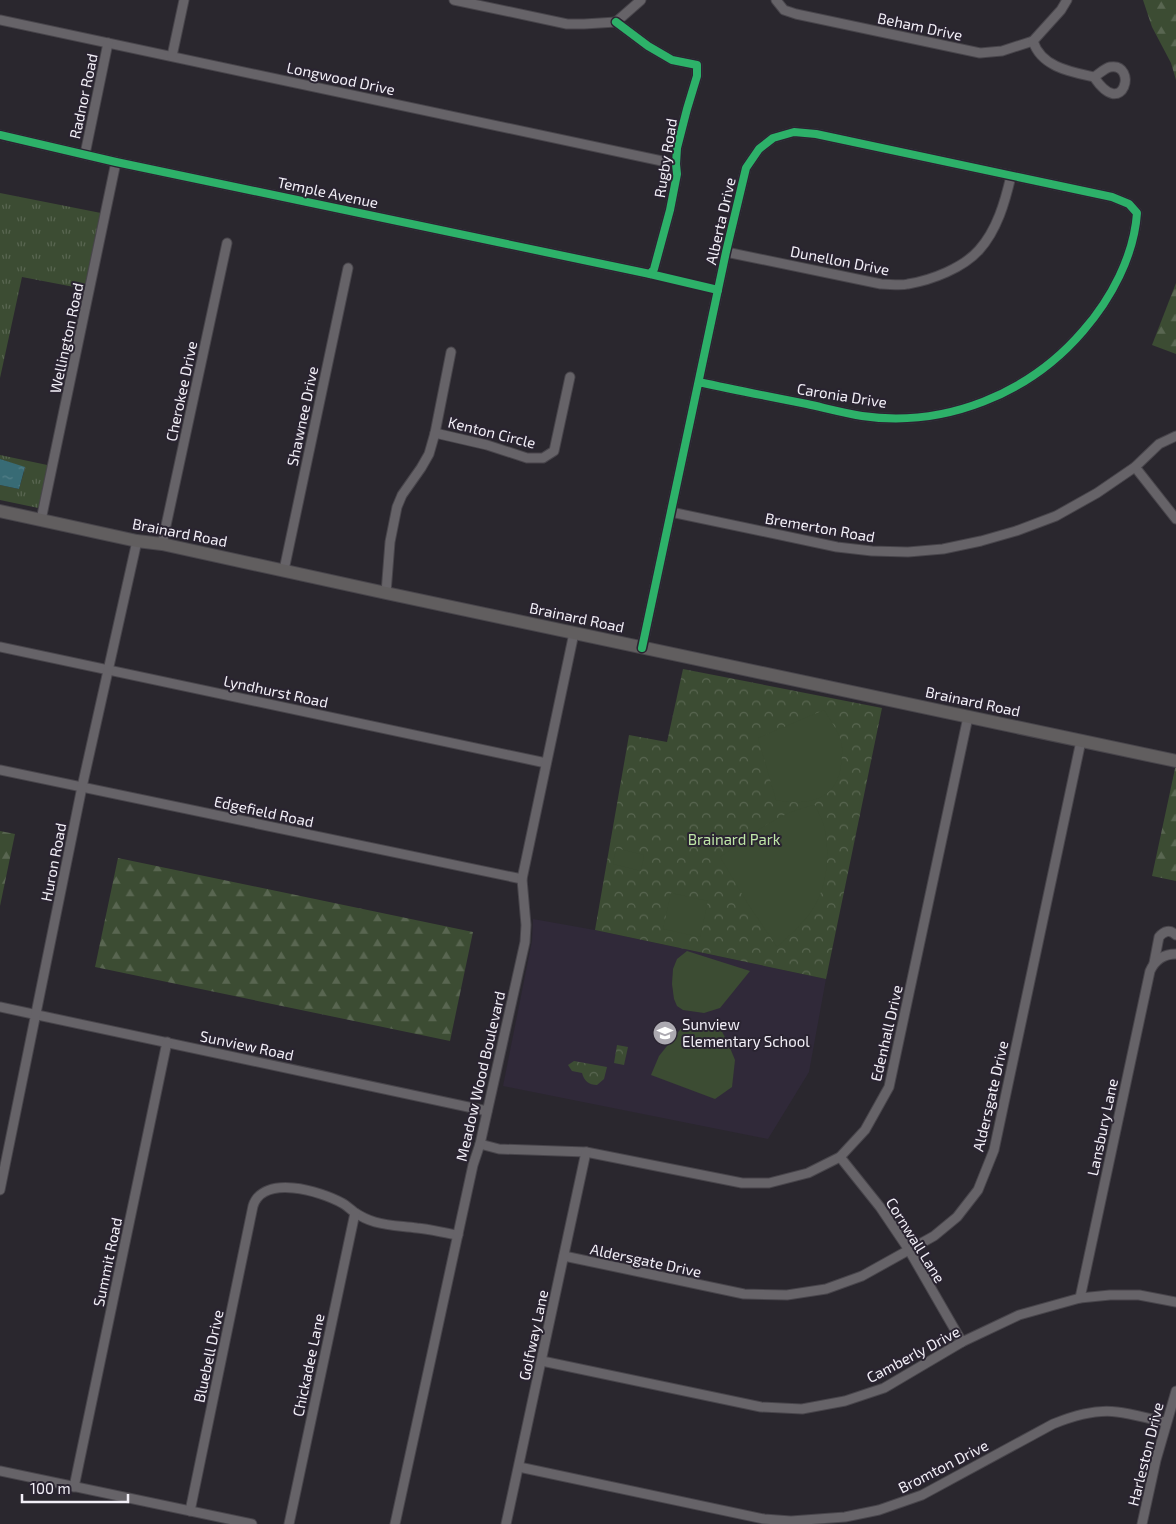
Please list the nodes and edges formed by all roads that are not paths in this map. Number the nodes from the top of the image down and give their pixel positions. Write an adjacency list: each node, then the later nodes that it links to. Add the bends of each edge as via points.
1 (184, 0): 10 (street)
2 (454, 0): 7 (street, via 567,24)
3 (641, 0): 7 (street)
4 (776, 0): 8 (street, Beham Drive, via 784,10 796,14 980,53 1002,51)
5 (1067, 0): 8 (street)
6 (0, 20): 9 (street, Longwood Drive)
7 (616, 22): 15 (street, Rugby Road, via 672,60 697,65)
8 (1033, 41): 11 (street, via 1047,62 1070,72)
9 (108, 43): 10 (street, Longwood Drive); 13 (street, Radnor Road)
10 (172, 56): 15 (street, Longwood Drive)
11 (1094, 77)
12 (0, 135): 13 (street, Temple Avenue)
13 (85, 154): 14 (street, Temple Avenue)
14 (116, 162): 21 (street, Temple Avenue); 31 (street, Wellington Road)
15 (676, 164): 21 (street, Rugby Road, via 670,210)
16 (1011, 176): 17 (street, Alberta Drive, via 1112,197); 19 (street, Dunellon Drive, via 1004,204 979,250 959,266 934,278 906,285 881,284); 19 (street, Alberta Drive, via 794,132 773,138 759,149 746,168)
17 (1129, 204): 24 (street, Caronia Drive, via 1137,213 1130,251 1096,316 1073,343 1016,388 956,411 896,418 863,416)
18 (227, 243): 33 (street, Cherokee Drive)
19 (726, 252): 24 (street, Alberta Drive)
20 (348, 268): 34 (street, Shawnee Drive)
21 (650, 274)
22 (451, 352): 25 (street)
23 (570, 376): 25 (street, Kenton Circle, via 554,451 544,458 527,458 487,444)
24 (699, 382): 29 (street, Alberta Drive)
25 (435, 433): 35 (street, via 429,454 397,507 390,542)
26 (1176, 436): 27 (street, Bremerton Road, via 1159,444)
27 (1135, 467): 29 (street, Bremerton Road, via 1056,516 1016,532 943,549 899,552 837,547); 30 (street)
28 (0, 512): 31 (main road, Brainard Road)
29 (671, 512): 38 (street, Alberta Drive)
30 (1176, 519)
31 (41, 520): 32 (main road, Brainard Road)
32 (137, 541): 33 (main road, Brainard Road); 39 (street, Huron Road)
33 (162, 544): 34 (main road, Brainard Road)
34 (284, 570): 35 (main road, Brainard Road)
35 (386, 593): 36 (main road, Brainard Road)
36 (574, 633): 38 (main road, Brainard Road); 43 (street, Meadow Wood Boulevard)
37 (0, 646): 39 (street, Lyndhurst Road)
38 (642, 648): 40 (main road, Brainard Road)
39 (109, 670): 43 (street, Lyndhurst Road); 45 (street, Huron Road)
40 (968, 716): 41 (main road, Brainard Road); 56 (street, Edenhall Drive, via 889,1087 865,1130)
41 (1080, 741): 42 (main road, Brainard Road); 60 (street, Aldersgate Drive, via 994,1150 978,1190 957,1217 934,1236)
42 (1176, 761)
43 (546, 764): 46 (street, Meadow Wood Boulevard)
44 (0, 770): 45 (street, Edgefield Road)
45 (82, 787): 46 (street, Edgefield Road); 51 (street, Huron Road)
46 (522, 879): 53 (street, Meadow Wood Boulevard, via 525,942)
47 (1176, 935): 48 (street, Lansbury Lane, via 1170,931 1159,936)
48 (1159, 954): 49 (street); 62 (street, Lansbury Lane, via 1148,981)
49 (1176, 954)
50 (0, 1007): 51 (street, Sunview Road)
51 (36, 1015): 52 (street, Sunview Road); 57 (street, Huron Road)
52 (167, 1042): 53 (street, Sunview Road); 70 (street, Summit Road)
53 (488, 1111): 54 (street, Meadow Wood Boulevard)
54 (480, 1144): 55 (street, Edenhall Drive, via 500,1149); 59 (street, Meadow Wood Boulevard)
55 (586, 1152): 56 (street, Edenhall Drive, via 742,1183 769,1183 808,1173); 61 (street, Golfway Lane)
56 (840, 1157): 60 (street, Cornwall Lane)
57 (1, 1184)
58 (355, 1213): 59 (street, via 374,1222); 71 (street, Bluebell Drive, via 325,1195 294,1188 273,1188 258,1195 253,1206); 73 (street, Chickadee Lane)
59 (458, 1236): 74 (street, Meadow Wood Boulevard)
60 (909, 1250): 61 (street, Aldersgate Drive, via 862,1276 835,1286 787,1295 744,1294); 64 (street, Cornwall Lane)
61 (564, 1256): 65 (street, Golfway Lane)
62 (1080, 1298): 63 (street, Camberly Drive, via 1139,1295); 64 (street, Camberly Drive, via 1019,1315)
63 (1176, 1302)
64 (962, 1342): 65 (street, Camberly Drive, via 884,1388 845,1401 802,1409 761,1407)
65 (542, 1361): 68 (street, Golfway Lane)
66 (1176, 1391): 67 (street, Harleston Drive)
67 (1166, 1422): 68 (street, Bromton Drive, via 1116,1412 1070,1417 922,1495 879,1510 836,1518 764,1519); 76 (street, Harleston Drive)
68 (519, 1467): 75 (street, Golfway Lane)
69 (0, 1471): 70 (street)
70 (74, 1487): 71 (street)
71 (190, 1511): 72 (street)
72 (252, 1524)
73 (289, 1524)
74 (395, 1524)
75 (506, 1524)
76 (1142, 1524)

